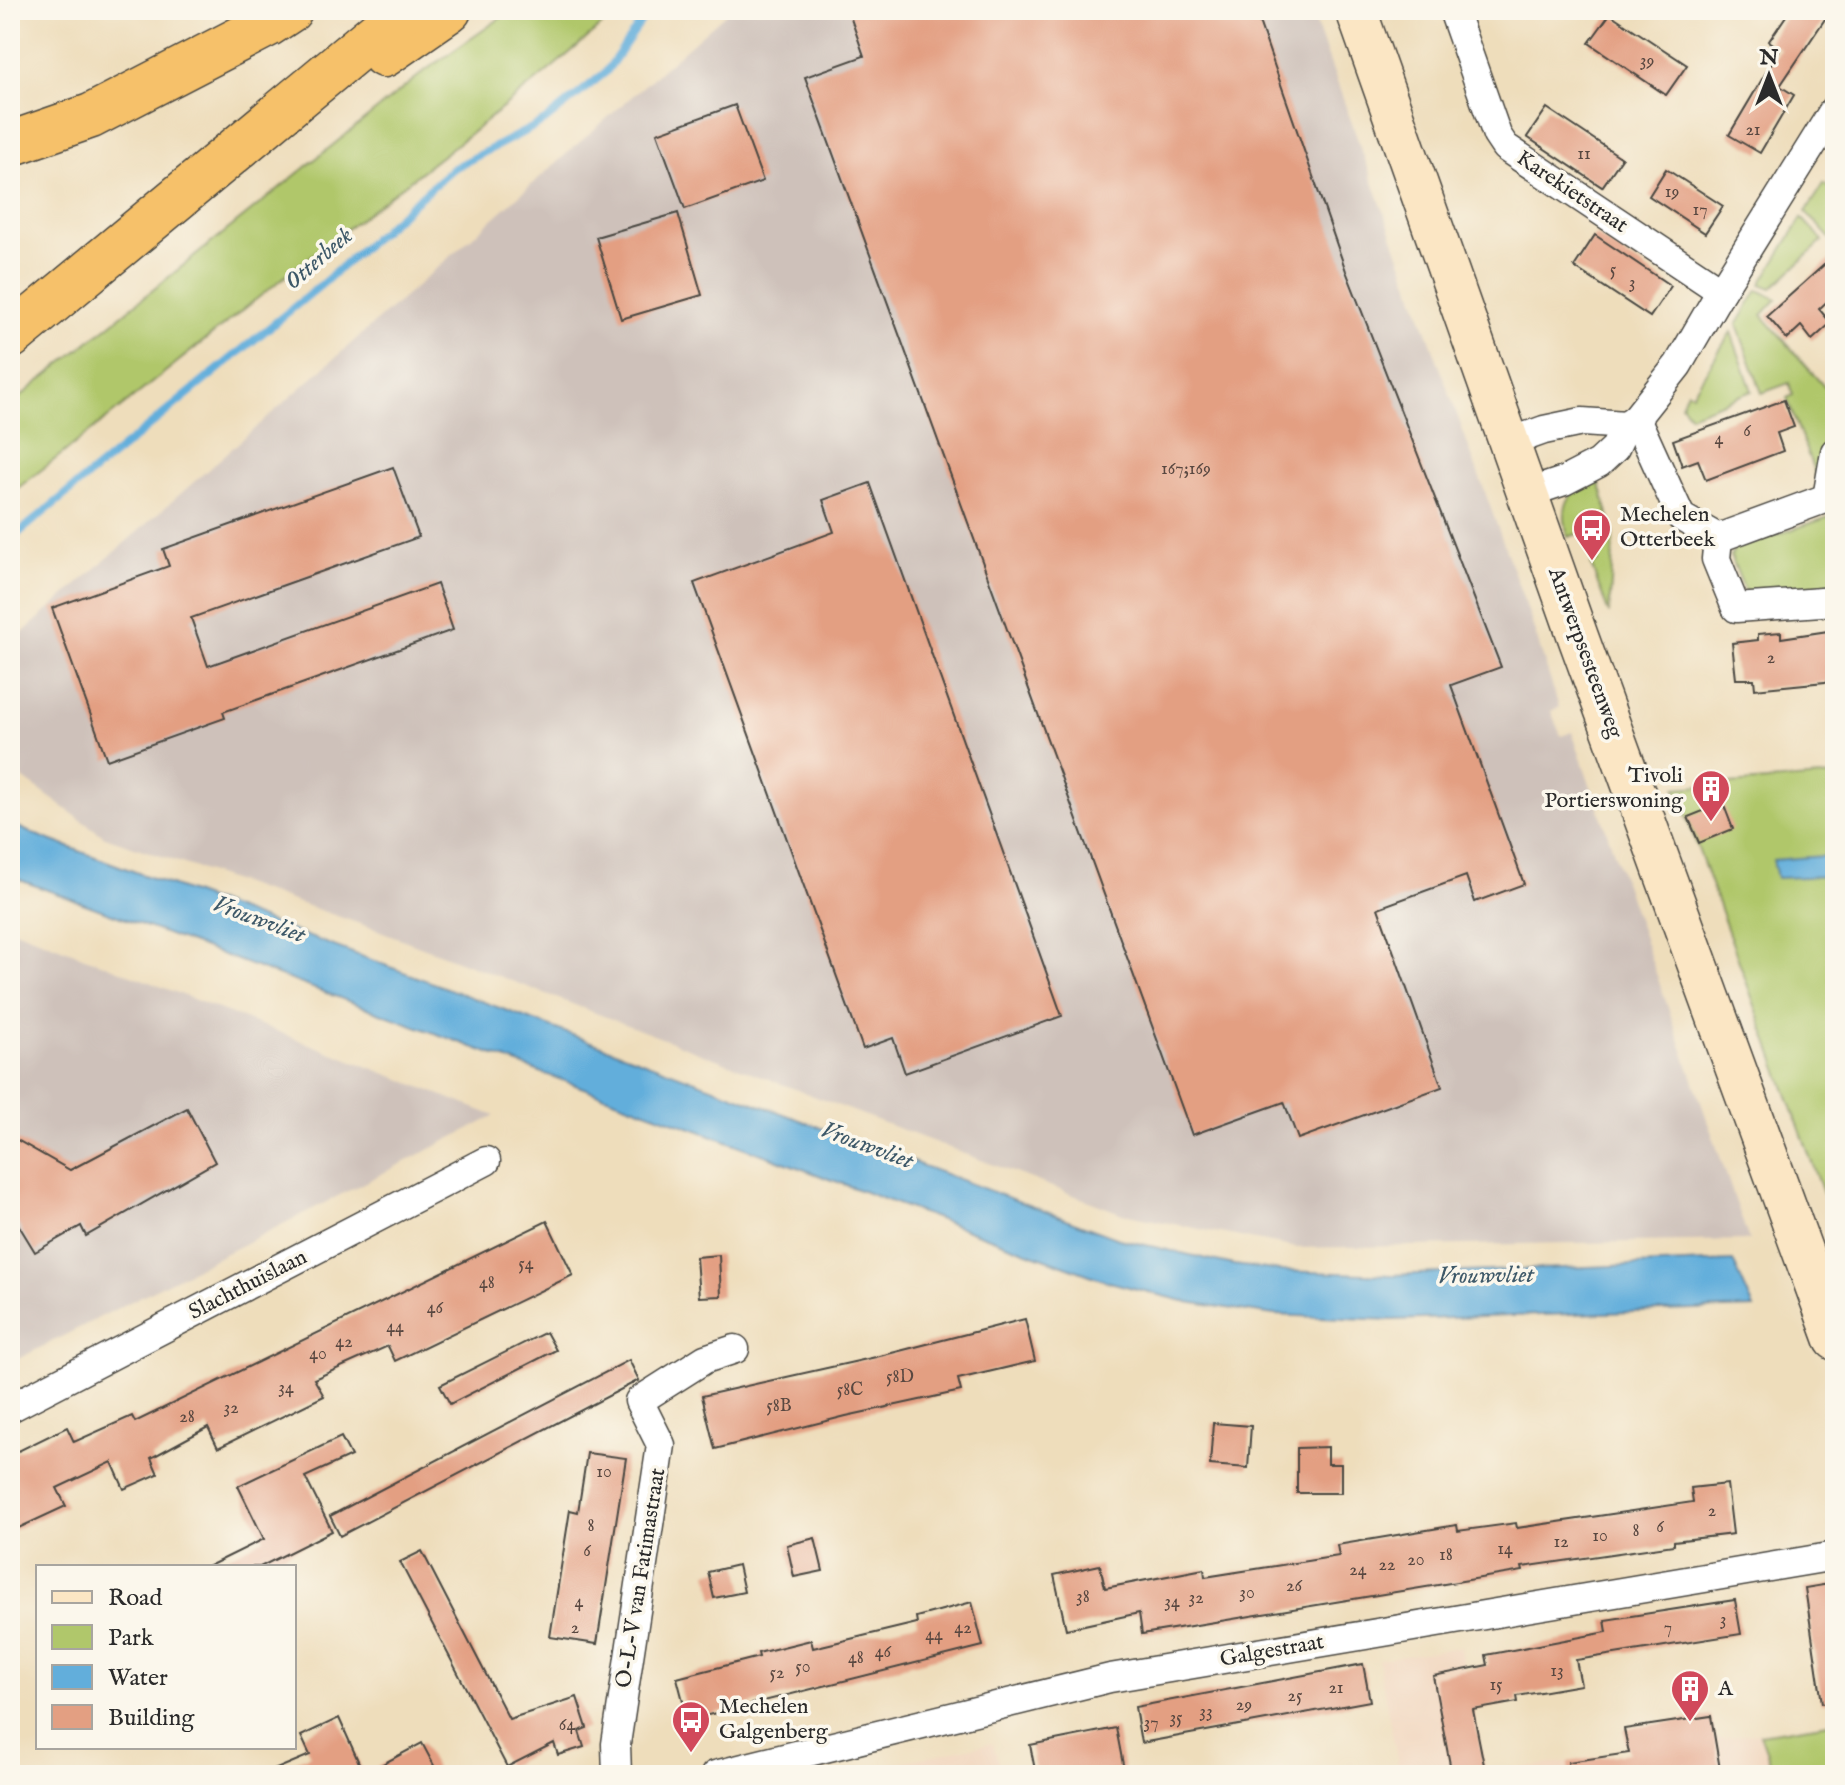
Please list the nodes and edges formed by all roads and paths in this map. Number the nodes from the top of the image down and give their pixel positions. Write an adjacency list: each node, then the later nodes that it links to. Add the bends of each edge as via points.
1 (290, 10): 8 (highway, via 91,116)
2 (404, 10): 6 (highway)
3 (449, 10): 6 (highway, via 380,58)
4 (1356, 10): 12 (main road, Antwerpsesteenweg)
5 (1453, 10): 9 (street, Karekietstraat, via 1505,147)
6 (306, 91): 10 (highway)
7 (1835, 108): 9 (street)
8 (10, 144)
9 (1721, 291): 11 (street, via 1678,365)
10 (10, 337)
11 (1631, 422): 12 (street, via 1582,422); 14 (street, via 1599,463); 16 (street, via 1681,517)
12 (1508, 443): 14 (main road, Antwerpsesteenweg)
13 (1835, 452): 15 (street)
14 (1528, 493): 19 (main road, Antwerpsesteenweg)
15 (1831, 497): 16 (street)
16 (1718, 538): 17 (street, via 1716,559 1736,608)
17 (1835, 601)
18 (486, 1161): 21 (street, Slachthuislaan)
19 (1835, 1340)
20 (735, 1349): 23 (street, O-L-V van Fatimastraat, via 705,1359 639,1401 661,1445 616,1744)
21 (10, 1408)
22 (1835, 1556): 24 (street, Galgestraat, via 1110,1678)
23 (617, 1775)
24 (715, 1775)

